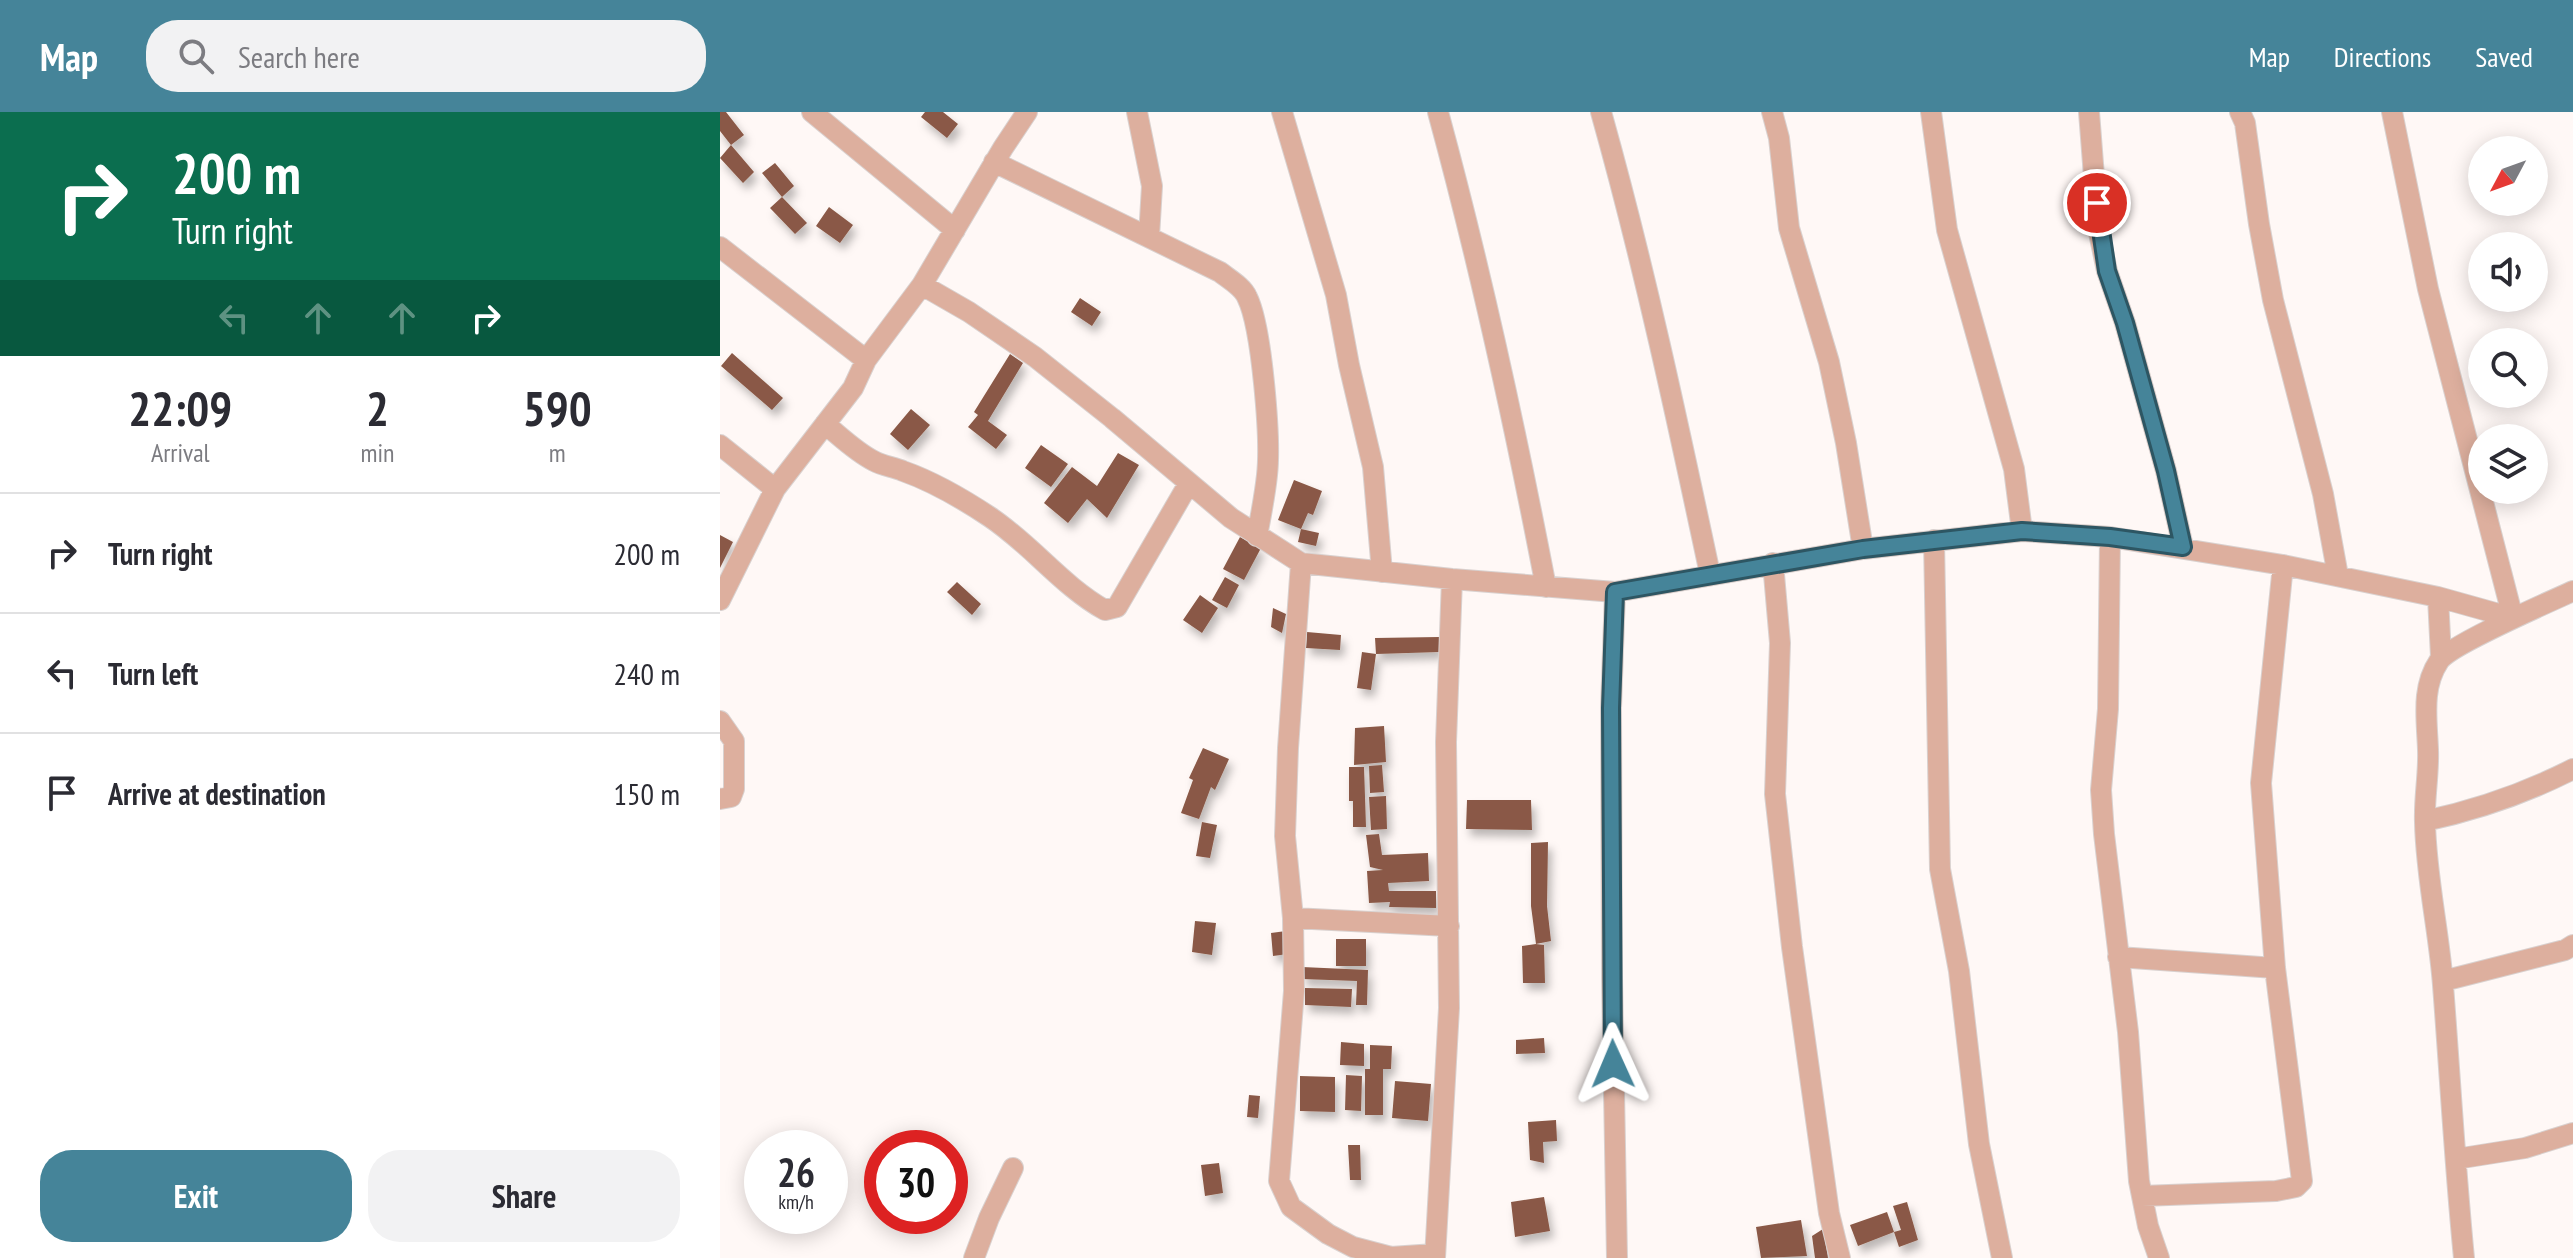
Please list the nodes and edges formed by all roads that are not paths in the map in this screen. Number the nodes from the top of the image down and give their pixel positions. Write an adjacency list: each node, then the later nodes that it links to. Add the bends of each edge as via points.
1 (812, 112): 13 (street)
2 (1027, 112): 12 (street)
3 (1137, 112): 14 (street, via 1152,186)
4 (1282, 112): 31 (street, via 1336,295 1373,467)
5 (1438, 112): 35 (street, via 1510,399)
6 (1601, 112): 32 (street, via 1666,366)
7 (1772, 112): 27 (street, via 1789,228 1829,362)
8 (1931, 112): 22 (street, via 1947,230 2014,469)
9 (2089, 112): 26 (street, via 2098,228 2107,271)
10 (2240, 112): 33 (street, via 2273,300 2323,494)
11 (2392, 112): 40 (street, via 2428,289)
12 (994, 162): 13 (street); 14 (street)
13 (955, 230): 16 (street)
14 (1149, 237): 23 (street, via 1220,272 1246,293 1260,352 1268,472)
15 (720, 247): 17 (street)
16 (922, 285): 17 (street); 20 (street, via 1035,357)
17 (866, 360): 18 (street, via 853,388)
18 (825, 424): 20 (street, via 876,463 942,487 992,519 1105,610 1117,607); 21 (street)
19 (720, 445): 21 (street)
20 (1189, 483): 23 (street)
21 (775, 489): 38 (street)
22 (2022, 531): 24 (street); 25 (street)
23 (1257, 536): 28 (street)
24 (2110, 537): 26 (street); 49 (street, via 2109,682 2101,790)
25 (1934, 540): 27 (street); 60 (street, via 1940,869 1959,971 1979,1144)
26 (2183, 547): 30 (street)
27 (1863, 549): 29 (street)
28 (1301, 563): 31 (street); 46 (street, via 1285,836)
29 (1773, 563): 32 (street); 59 (street, via 1780,643 1775,794 1829,1213)
30 (2283, 565): 33 (street); 50 (street, via 2261,783)
31 (1382, 572): 34 (street)
32 (1710, 574): 36 (street)
33 (2338, 576): 37 (street)
34 (1452, 579): 35 (street); 47 (street, via 1446,742)
35 (1546, 587): 36 (street)
36 (1615, 592): 58 (street, via 1611,708)
37 (2438, 597): 40 (street); 41 (street)
38 (720, 600)
39 (2569, 600): 40 (street)
40 (2513, 618): 41 (street)
41 (2441, 657): 45 (street, via 2427,694)
42 (720, 721): 44 (street, via 734,741 734,789 731,797)
43 (2573, 769): 45 (street, via 2492,804)
44 (720, 799)
45 (2425, 821): 51 (street)
46 (1293, 918): 47 (street); 56 (street, via 1294,991 1279,1181 1291,1207 1353,1247 1391,1257)
47 (1449, 926): 56 (street)
48 (2573, 945): 51 (street)
49 (2118, 957): 50 (street); 55 (street)
50 (2275, 968): 55 (street, via 2302,1181 2276,1191)
51 (2443, 981): 53 (street)
52 (2573, 1133): 53 (street, via 2525,1148)
53 (2456, 1159): 62 (street)
54 (1013, 1168): 57 (street)
55 (2142, 1196): 61 (street)
56 (1435, 1256)
57 (974, 1258)
58 (1617, 1258)
59 (1840, 1258)
60 (2002, 1258)
61 (2159, 1258)
62 (2464, 1258)

